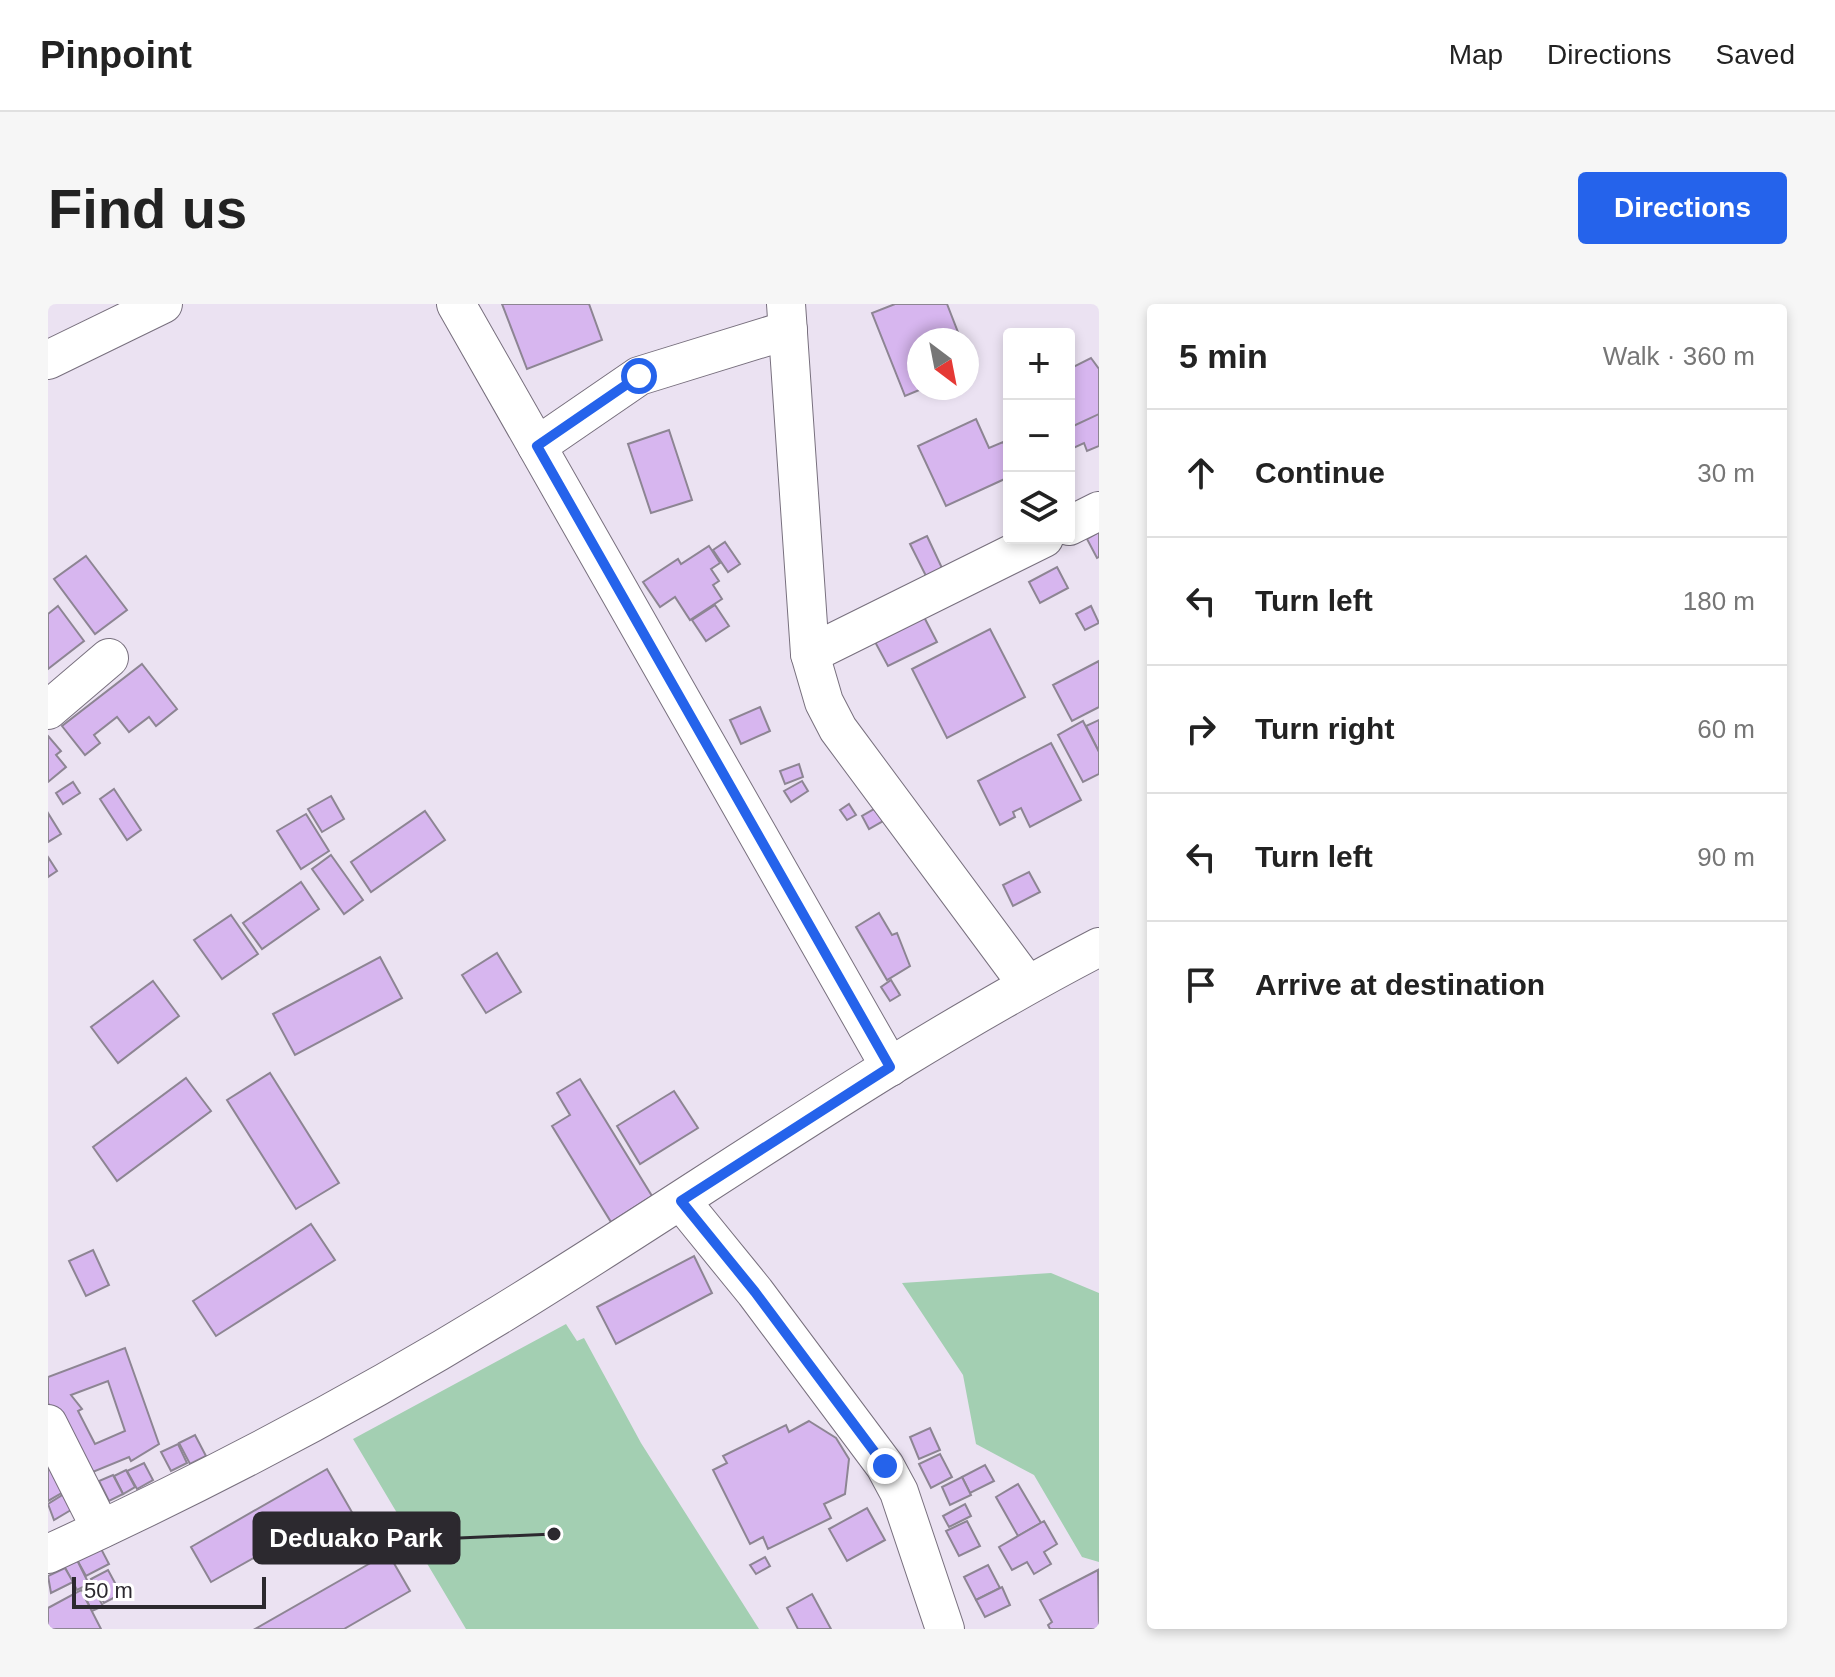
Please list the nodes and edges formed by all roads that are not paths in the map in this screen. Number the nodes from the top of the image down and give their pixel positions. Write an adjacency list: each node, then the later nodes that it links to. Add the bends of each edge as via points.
1 (163, 304): 4 (street)
2 (456, 304): 5 (street)
3 (787, 317): 5 (street, via 639,376); 9 (street)
4 (48, 360)
5 (537, 446): 14 (street)
6 (1099, 511): 7 (street)
7 (1075, 523)
8 (1032, 544): 9 (street)
9 (810, 654): 13 (street, via 838,729)
10 (109, 658): 11 (street)
11 (48, 710)
12 (1099, 947): 13 (street)
13 (1027, 984): 14 (street)
14 (890, 1067): 15 (street)
15 (681, 1201): 17 (street, via 377,1385); 19 (street, via 885,1466 899,1492)
16 (48, 1424): 17 (street)
17 (101, 1529): 18 (street)
18 (48, 1554)
19 (945, 1629)

